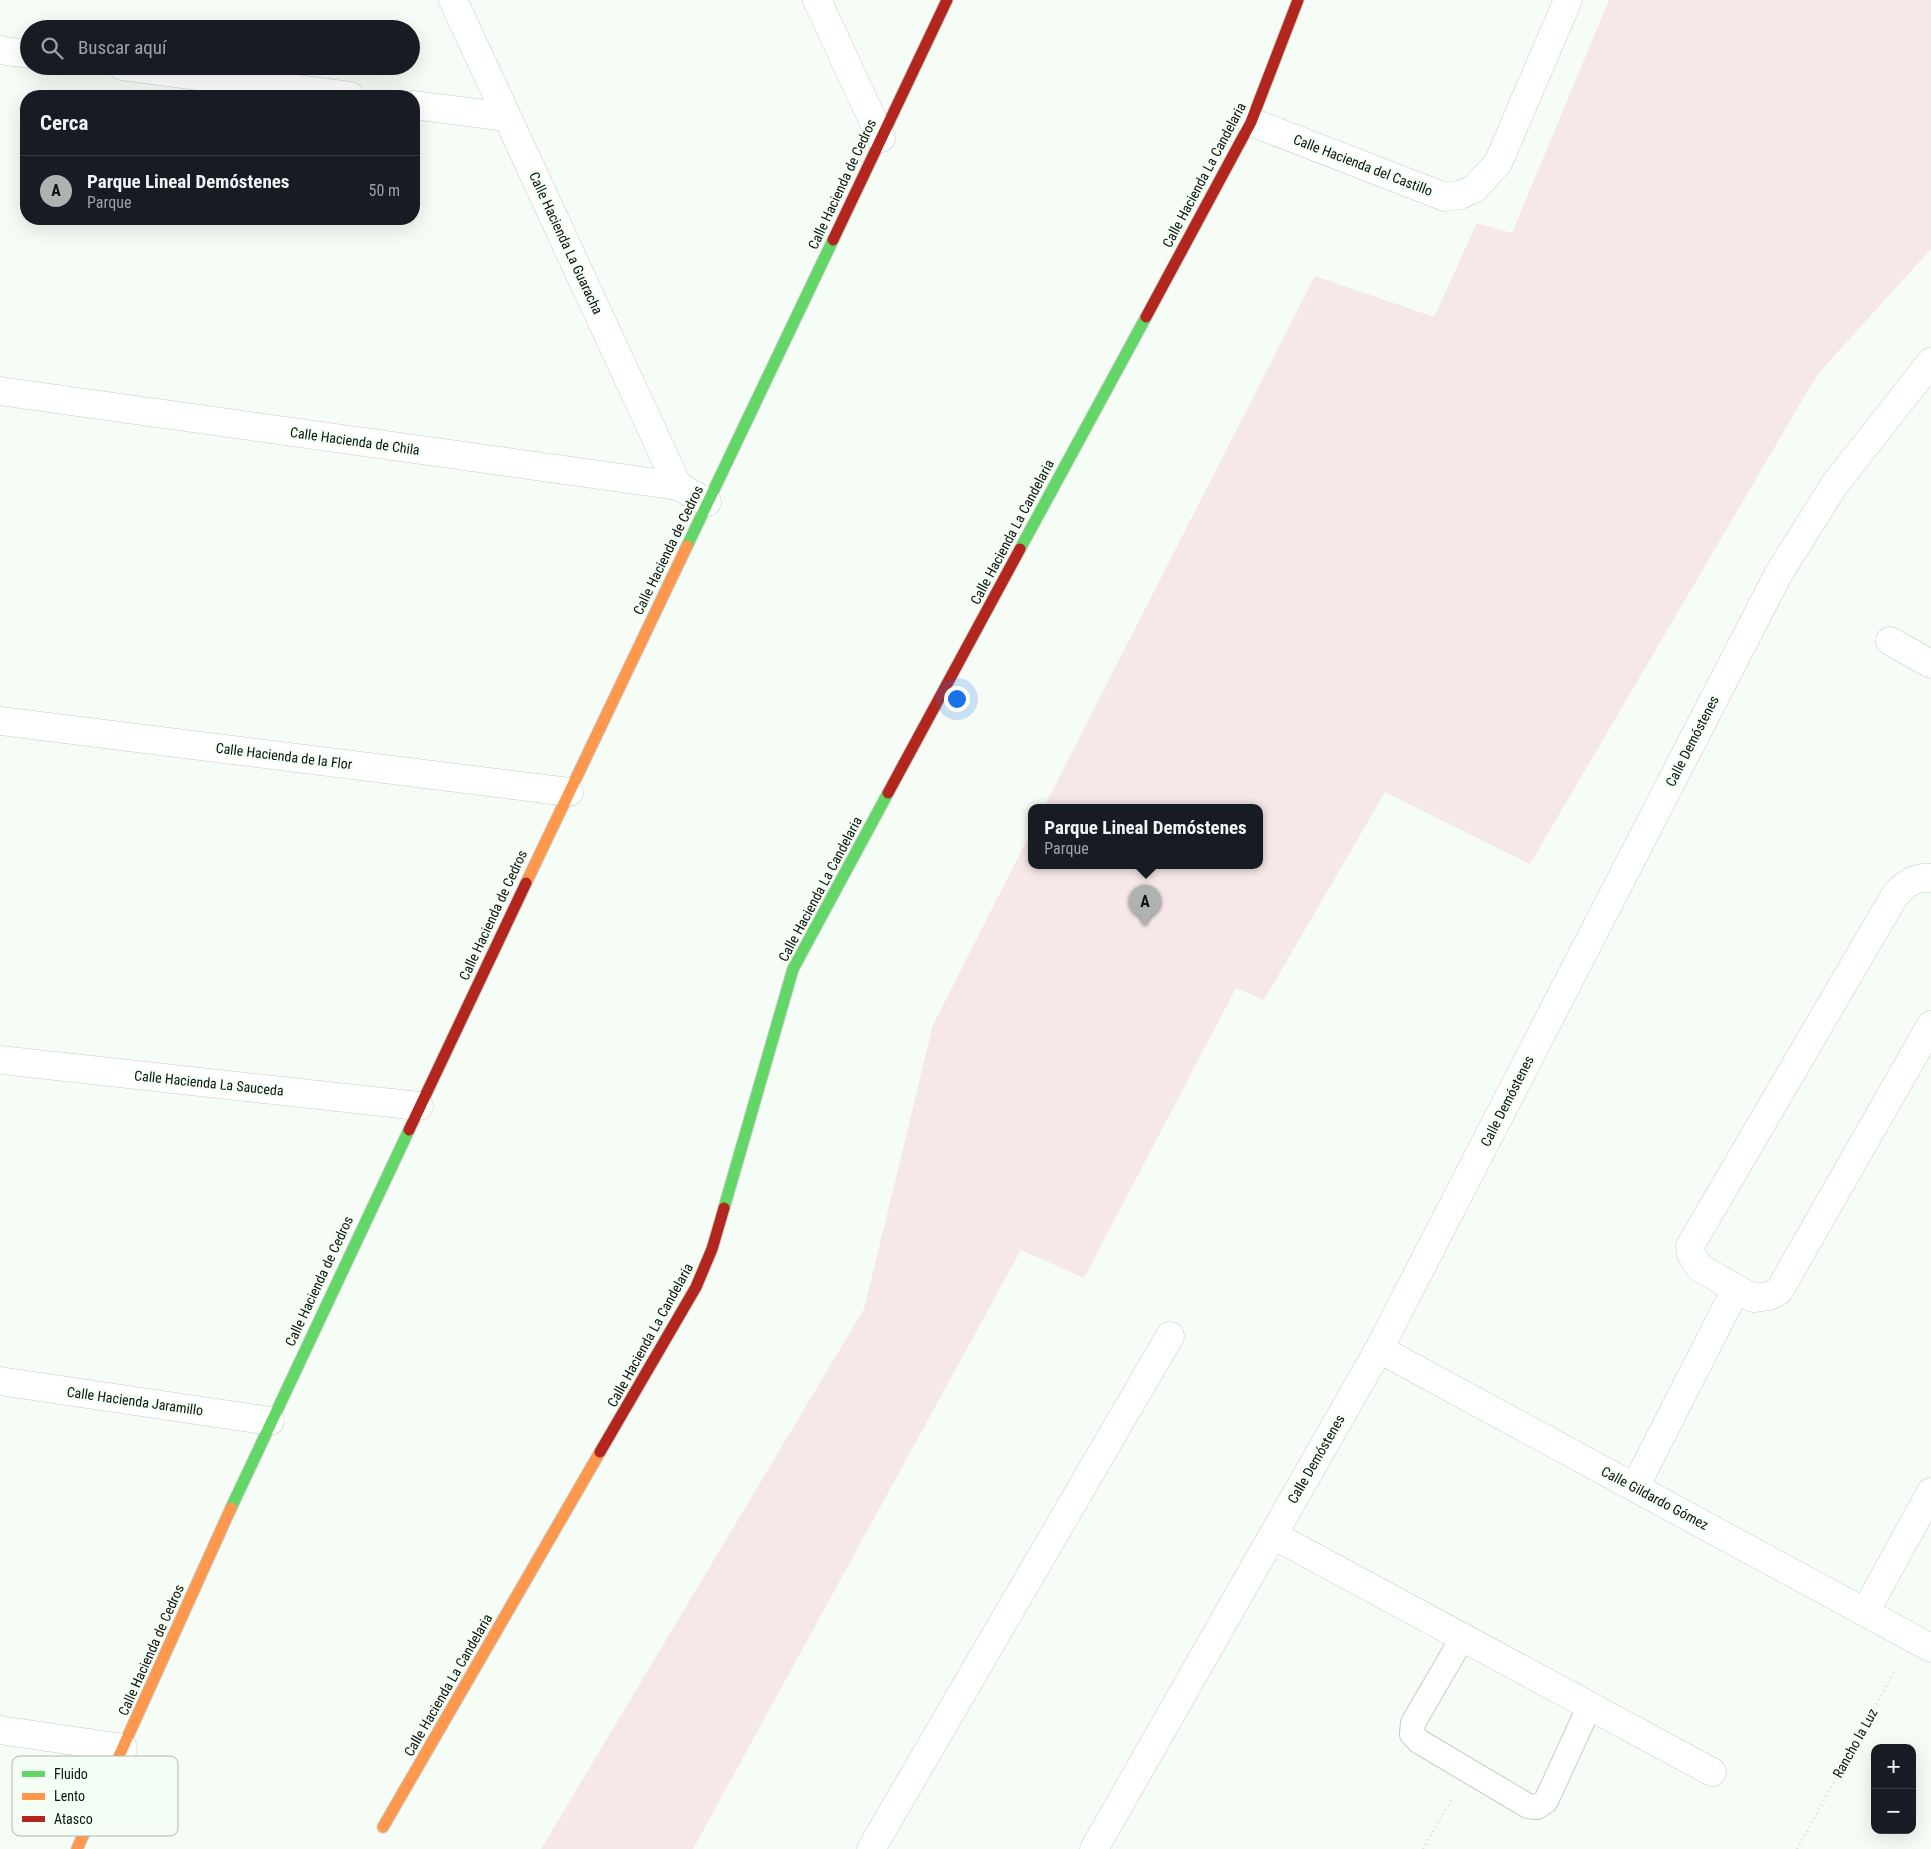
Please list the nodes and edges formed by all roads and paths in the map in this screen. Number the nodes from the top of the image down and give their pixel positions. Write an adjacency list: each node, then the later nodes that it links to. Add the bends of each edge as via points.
1 (453, 0): 11 (street, Calle Hacienda La Guaracha)
2 (817, 0): 13 (street)
3 (947, 0): 13 (street, Calle Hacienda de Cedros)
4 (1298, 0): 12 (street, Calle Hacienda La Candelaria)
5 (1568, 0): 12 (street, Calle Hacienda del Castillo, via 1498,163 1474,189 1460,195 1445,197)
6 (0, 50): 7 (street)
7 (20, 53)
8 (190, 75): 9 (street)
9 (304, 90)
10 (420, 106): 11 (street)
11 (507, 117): 16 (street, Calle Hacienda La Guaracha)
12 (1251, 122): 43 (street, Calle Hacienda La Candelaria, via 793,969 712,1250 696,1287)
13 (881, 138): 17 (street, Calle Hacienda de Cedros)
14 (1931, 362): 28 (street, Calle Demóstenes, via 1835,484 1779,574)
15 (0, 391): 16 (street, Calle Hacienda de Chila)
16 (678, 486): 17 (street, Calle Hacienda de Chila)
17 (707, 502): 21 (street, Calle Hacienda de Cedros)
18 (1890, 641): 19 (street)
19 (1931, 664)
20 (0, 720): 21 (street, Calle Hacienda de la Flor)
21 (569, 792): 25 (street, Calle Hacienda de Cedros)
22 (1931, 878): 26 (street, via 1919,877 1894,897 1690,1246 1700,1268)
23 (1931, 1025): 26 (street, via 1779,1291 1753,1298)
24 (0, 1060): 25 (street, Calle Hacienda La Sauceda)
25 (419, 1106): 30 (street, Calle Hacienda de Cedros)
26 (1736, 1289): 31 (street)
27 (1170, 1336): 46 (street)
28 (1379, 1349): 31 (street, Calle Gildardo Gómez); 33 (street, Calle Demóstenes)
29 (0, 1381): 30 (street, Calle Hacienda Jaramillo)
30 (270, 1421): 39 (street, Calle Hacienda de Cedros)
31 (1635, 1488): 34 (street, Calle Gildardo Gómez)
32 (1931, 1492): 34 (street)
33 (1273, 1535): 35 (street); 47 (street, Calle Demóstenes)
34 (1865, 1612): 36 (street, Calle Gildardo Gómez)
35 (1464, 1637): 37 (street); 41 (lane, via 1413,1723 1412,1734)
36 (1922, 1643): 49 (path, Rancho la Luz)
37 (1590, 1705): 41 (lane, via 1546,1801 1537,1808 1528,1806); 42 (street)
38 (0, 1730): 39 (street)
39 (123, 1748): 40 (street, Calle Hacienda de Cedros)
40 (119, 1756)
41 (1468, 1770): 48 (path)
42 (1712, 1772)
43 (383, 1827)
44 (83, 1836): 45 (street, Calle Hacienda de Cedros)
45 (77, 1849)
46 (871, 1849)
47 (1094, 1849)
48 (1423, 1849)
49 (1797, 1849)

